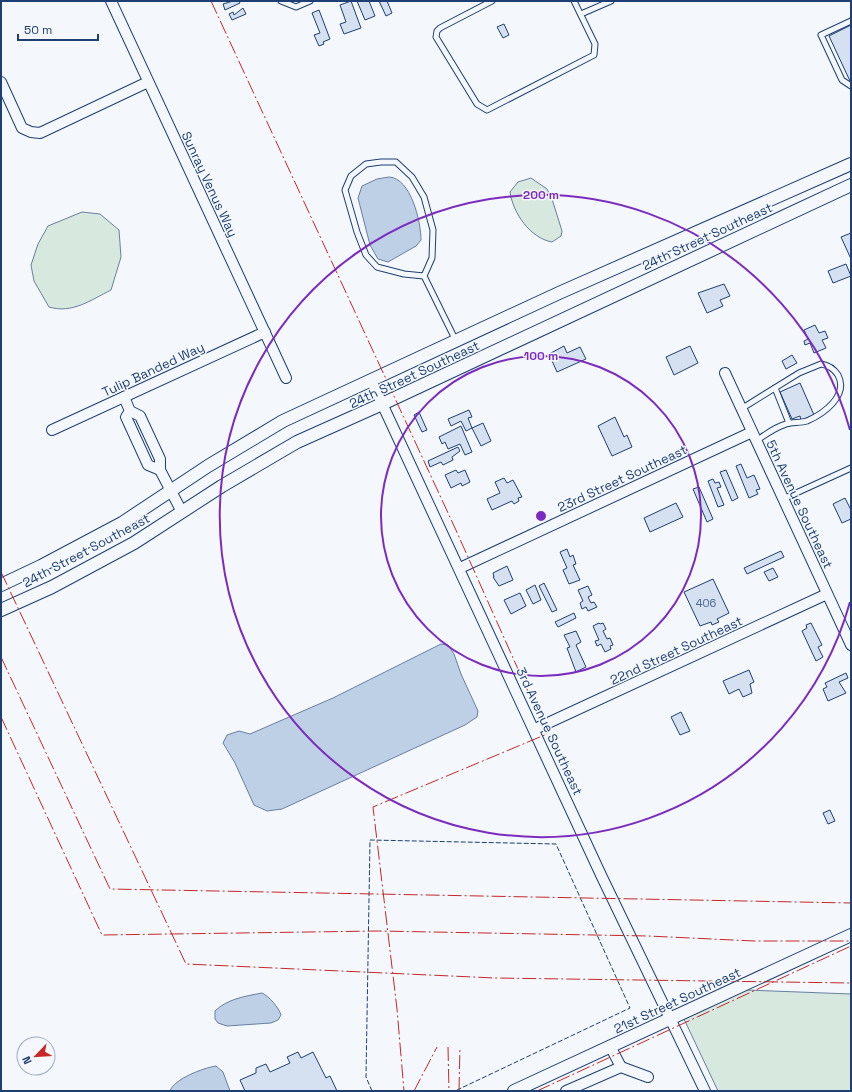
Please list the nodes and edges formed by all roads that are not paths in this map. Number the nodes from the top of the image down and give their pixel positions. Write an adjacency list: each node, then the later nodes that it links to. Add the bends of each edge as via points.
1 (111, 1): 10 (street, Sunray Venus Way)
2 (281, 1): 3 (lane, via 296,7)
3 (310, 1)
4 (492, 1): 7 (lane, via 440,28 436,37 477,104 487,110 594,55 595,44)
5 (574, 1): 7 (lane)
6 (611, 1): 7 (lane)
7 (581, 14)
8 (851, 22): 11 (lane, via 821,35 842,80)
9 (1, 82): 10 (street, via 22,128 40,133)
10 (148, 82): 15 (street, Sunray Venus Way)
11 (851, 86)
12 (851, 164): 16 (street, 24th Street Southeast, via 567,290)
13 (851, 185): 22 (street, 24th Street Southeast)
14 (424, 276): 14 (lane, via 432,258 433,230 424,197 412,178 396,162 366,164 351,176 345,190 366,255 377,267); 16 (lane)
15 (265, 332): 18 (street, Sunray Venus Way); 21 (street, Tulip Banded Way)
16 (457, 342): 19 (street, 24th Street Southeast)
17 (725, 373): 23 (street, 5th Avenue Southeast)
18 (286, 378)
19 (372, 382): 22 (street, 3rd Avenue Southeast); 28 (street, 24th Street Southeast, via 283,421)
20 (775, 388): 23 (lane); 24 (lane); 24 (lane, via 799,373 821,364 834,370 839,379 837,398 828,408 805,422)
21 (124, 397): 25 (street, Tulip Banded Way); 28 (street, via 130,411 126,417 148,465 160,470)
22 (382, 404): 30 (street, 24th Street Southeast, via 297,442); 31 (street, 3rd Avenue Southeast)
23 (741, 409): 26 (street, 5th Avenue Southeast)
24 (789, 423): 26 (lane)
25 (52, 430)
26 (754, 436): 29 (street, 5th Avenue Southeast); 31 (street, 23rd Street Southeast)
27 (851, 468): 29 (lane)
28 (171, 490): 30 (street); 32 (street, 24th Street Southeast, via 122,523)
29 (783, 498): 33 (street, 5th Avenue Southeast)
30 (182, 512): 34 (street, 24th Street Southeast, via 134,543)
31 (460, 568): 36 (street, 3rd Avenue Southeast)
32 (1, 585)
33 (827, 594): 35 (street, 5th Avenue Southeast); 36 (street, 22nd Street Southeast)
34 (1, 610)
35 (851, 645)
36 (535, 729): 38 (street, 3rd Avenue Southeast)
37 (851, 935): 38 (street, 21st Street Southeast)
38 (670, 1019): 39 (street, 21st Street Southeast); 44 (street, 3rd Avenue Southeast)
39 (610, 1046): 40 (street); 42 (street, 21st Street Southeast)
40 (621, 1067): 41 (street); 43 (street)
41 (648, 1077)
42 (514, 1091)
43 (566, 1091)
44 (705, 1091)

